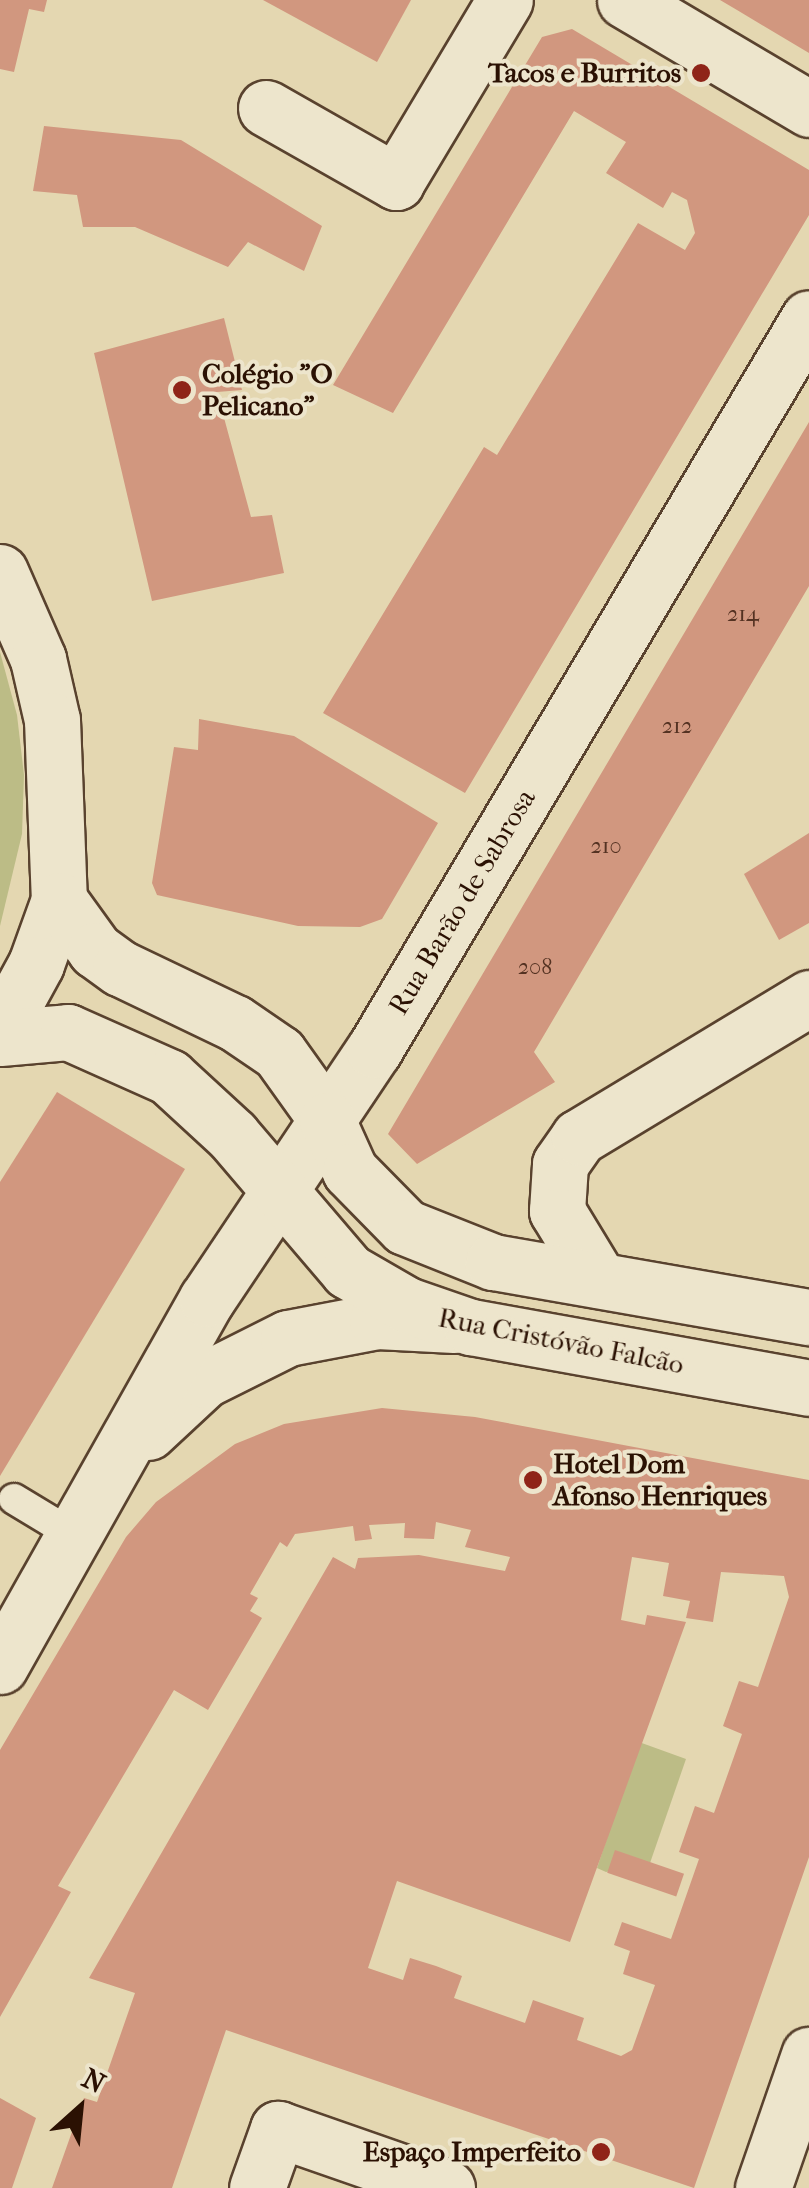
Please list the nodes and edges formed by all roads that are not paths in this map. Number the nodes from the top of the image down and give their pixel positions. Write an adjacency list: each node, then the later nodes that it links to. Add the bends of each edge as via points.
1 (505, 0): 3 (street, via 396,182)
2 (625, 0): 4 (street)
3 (266, 108)
4 (809, 108)
5 (809, 318): 11 (street, Rua Barão de Sabrosa)
6 (0, 572): 7 (street, via 38,659 52,720)
7 (59, 900): 9 (street, via 36,964); 11 (street, via 96,950 120,968 236,1023 279,1053)
8 (809, 998): 13 (street, via 579,1137 560,1164 557,1211 566,1236)
9 (0, 1030)
10 (0, 1038): 12 (street, Rua Cristóvão Falcão, via 68,1032 169,1077 232,1135)
11 (327, 1120): 12 (street, Rua Barão de Sabrosa); 13 (street, via 350,1172 405,1228 493,1262)
12 (278, 1194): 15 (street, Rua Cristóvão Falcão, via 348,1271 406,1306); 17 (street, Rua Barão de Sabrosa, via 151,1394)
13 (599, 1280): 14 (street)
14 (809, 1316)
15 (470, 1328): 16 (street, Rua Cristóvão Falcão); 17 (street, Rua Barão de Sabrosa, via 377,1321 288,1338 192,1390 136,1444)
16 (809, 1388)
17 (110, 1482): 19 (street, Rua Barão de Sabrosa)
18 (14, 1498): 19 (lane)
19 (77, 1536): 20 (street, Rua Barão de Sabrosa)
20 (0, 1666)
21 (809, 2055): 24 (street)
22 (257, 2188): 23 (street, via 278,2129)
23 (448, 2188)
24 (764, 2188)

